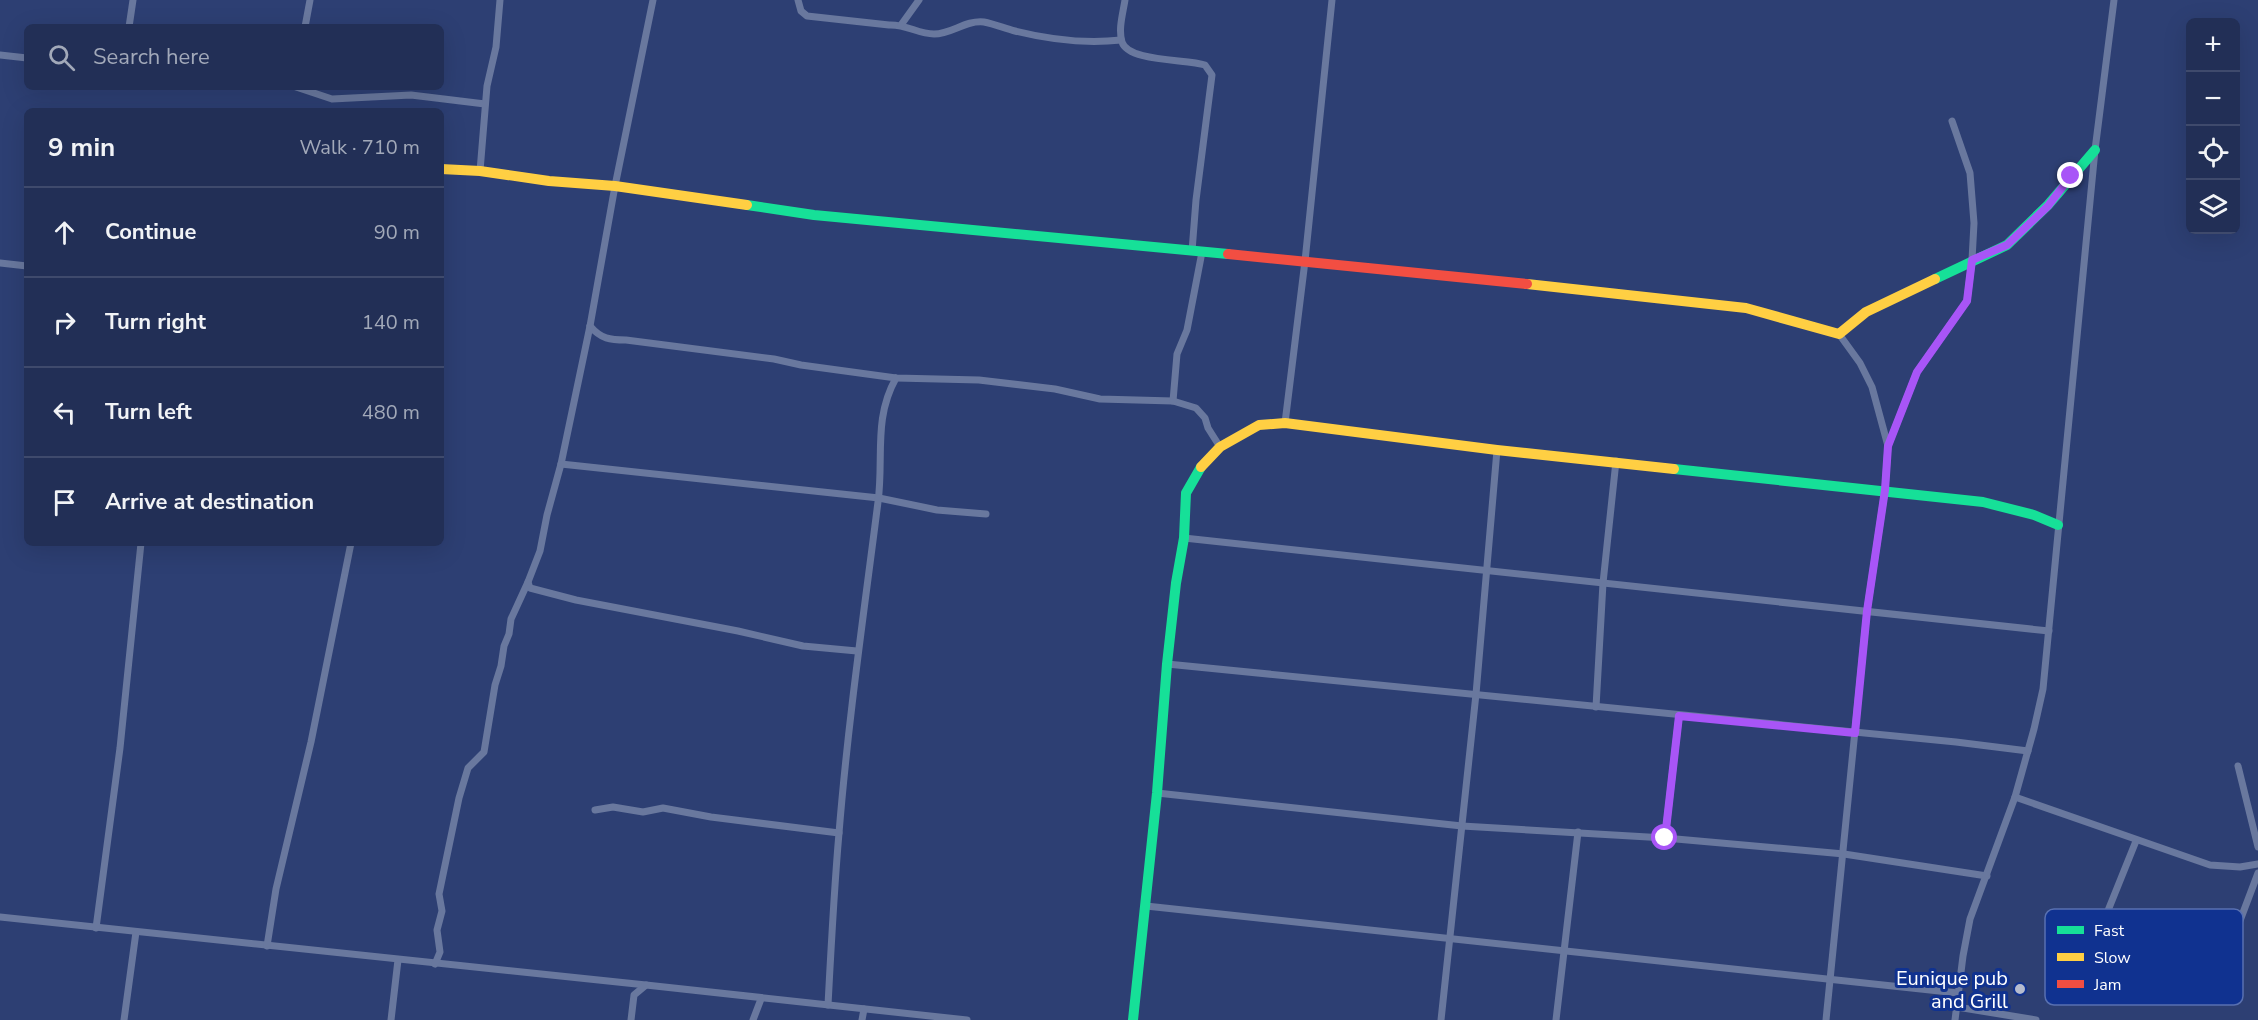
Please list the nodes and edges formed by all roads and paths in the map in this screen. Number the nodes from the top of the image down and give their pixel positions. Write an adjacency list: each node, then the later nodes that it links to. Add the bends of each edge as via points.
1 (133, 0): 10 (street)
2 (310, 0): 11 (street)
3 (500, 0): 17 (street)
4 (653, 0): 22 (street)
5 (798, 0): 12 (street, via 807,16)
6 (919, 0): 12 (street)
7 (1125, 0): 13 (street)
8 (1332, 0): 25 (street)
9 (2114, 0): 19 (street)
10 (129, 24)
11 (306, 24)
12 (902, 25): 13 (street, via 935,34 968,22 982,22 1076,43)
13 (1121, 40): 23 (street, via 1130,52 1199,63 1211,72)
14 (0, 55): 15 (street)
15 (24, 58)
16 (309, 90): 17 (street, via 332,99 411,95)
17 (485, 104): 21 (street)
18 (1952, 121): 24 (street, via 1970,173)
19 (2095, 150): 24 (street, via 2048,206 2007,245); 41 (street)
20 (444, 169): 21 (street)
21 (480, 171): 22 (street, via 549,182)
22 (615, 186): 23 (street, via 814,215); 28 (street)
23 (1197, 252): 25 (street); 31 (street, via 1187,330 1177,354)
24 (1972, 260): 29 (street, via 1866,312); 33 (street, via 1967,301 1917,372)
25 (1305, 261): 29 (street, via 1746,308); 32 (street)
26 (0, 264): 27 (street)
27 (24, 266)
28 (590, 326): 30 (street, via 598,336 610,340); 37 (street)
29 (1839, 334): 33 (street, via 1872,387)
30 (897, 378): 31 (street, via 979,380 1100,399); 39 (street, via 887,395 881,424)
31 (1173, 401): 34 (street, via 1196,408)
32 (1285, 423): 34 (street, via 1259,425); 35 (street)
33 (1888, 446): 38 (street)
34 (1220, 447): 42 (street, via 1199,469 1186,493)
35 (1497, 450): 36 (street); 45 (street)
36 (1616, 461): 38 (street); 47 (street)
37 (561, 464): 39 (street); 46 (street, via 540,551)
38 (1885, 490): 41 (street, via 1983,502); 48 (street)
39 (879, 498): 40 (street, via 937,510); 50 (street)
40 (986, 514)
41 (2058, 525): 49 (street)
42 (1184, 538): 45 (street); 51 (street)
43 (141, 546): 75 (street)
44 (350, 546): 78 (street)
45 (1488, 569): 47 (street); 52 (street)
46 (528, 582): 50 (street, via 530,588 576,600 803,646); 81 (street, via 504,646 484,752 468,768 459,798 439,894 440,952)
47 (1603, 583): 48 (street); 53 (street)
48 (1867, 611): 49 (street); 55 (street)
49 (2049, 631): 56 (street, via 2043,689)
50 (857, 651): 63 (street)
51 (1167, 664): 52 (street); 58 (street)
52 (1476, 694): 53 (street); 61 (street)
53 (1596, 707): 54 (street)
54 (1679, 716): 55 (street); 64 (street)
55 (1855, 733): 56 (street); 67 (street)
56 (2028, 751): 59 (street)
57 (2238, 766): 66 (street)
58 (1157, 793): 61 (street); 71 (street)
59 (2015, 797): 65 (street); 70 (street)
60 (595, 810): 63 (street, via 613,807 643,812 663,808)
61 (1462, 826): 62 (street); 77 (street)
62 (1578, 832): 64 (street); 79 (street)
63 (839, 833): 86 (street)
64 (1665, 838): 67 (street)
65 (2136, 841): 68 (street, via 2210,865); 72 (street)
66 (2258, 847)
67 (1844, 854): 70 (street); 82 (street)
68 (2258, 864)
69 (2258, 873): 73 (street)
70 (1987, 876): 84 (street, via 1970,919)
71 (1146, 906): 77 (street); 95 (street)
72 (2109, 909)
73 (2243, 913)
74 (0, 917): 75 (street)
75 (96, 928): 76 (street)
76 (136, 932): 78 (street); 89 (street)
77 (1451, 937): 79 (street); 96 (street)
78 (267, 946): 80 (street)
79 (1564, 951): 82 (street); 97 (street)
80 (398, 960): 81 (street); 90 (street)
81 (435, 964): 83 (street)
82 (1829, 978): 84 (street); 98 (street)
83 (646, 985): 85 (street); 91 (street, via 634,995)
84 (1958, 993): 87 (street)
85 (761, 999): 86 (street); 92 (street)
86 (828, 1005): 88 (street)
87 (1957, 1007): 99 (street); 100 (street)
88 (864, 1009): 93 (street); 94 (street)
89 (124, 1020)
90 (391, 1020)
91 (631, 1020)
92 (753, 1020)
93 (862, 1020)
94 (967, 1020)
95 (1133, 1020)
96 (1441, 1020)
97 (1556, 1020)
98 (1826, 1020)
99 (1955, 1020)
100 (2036, 1020)

